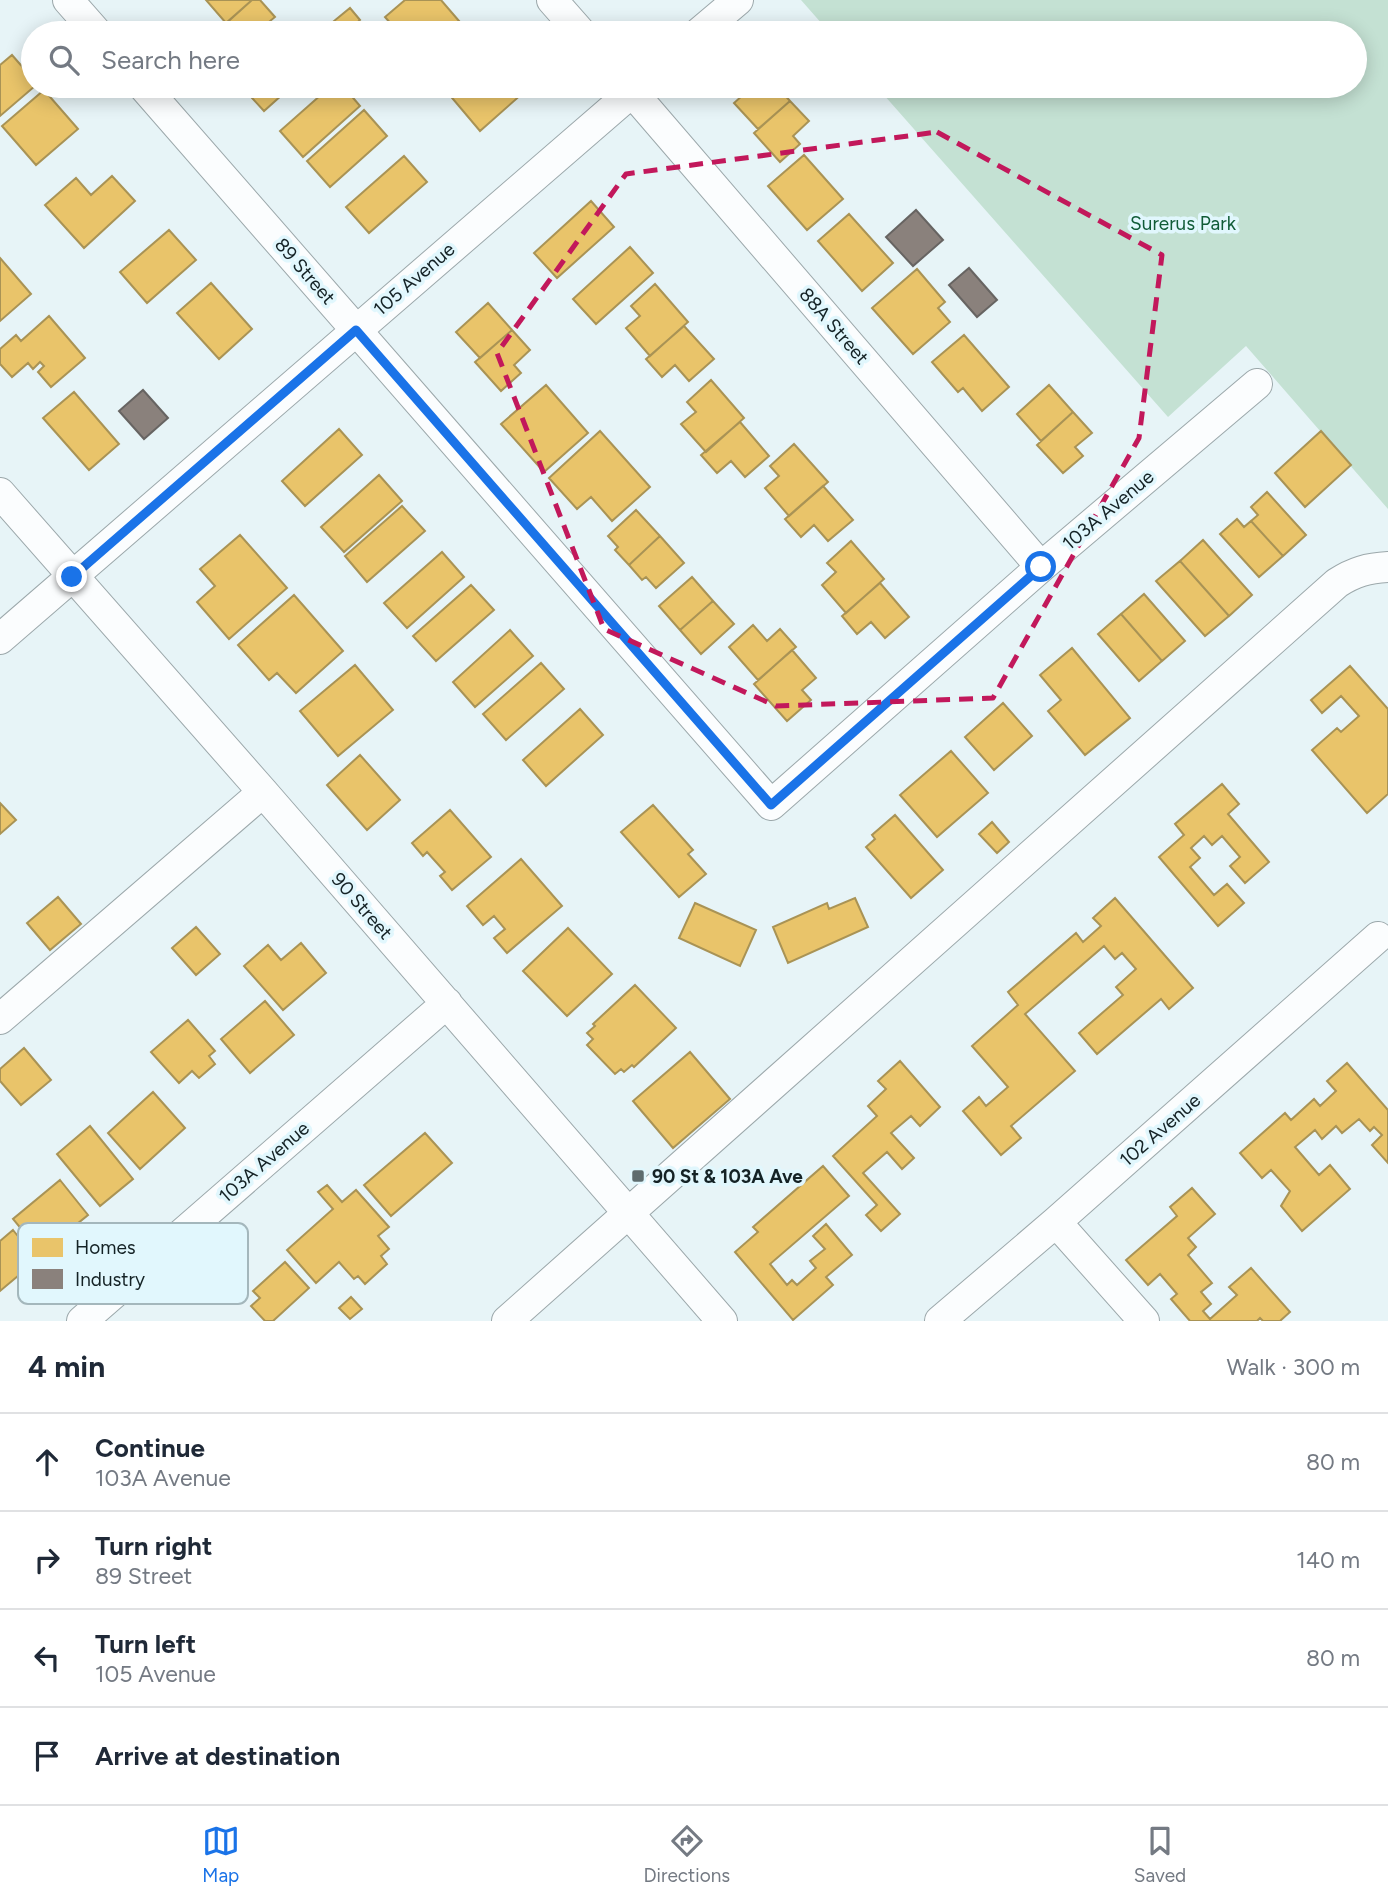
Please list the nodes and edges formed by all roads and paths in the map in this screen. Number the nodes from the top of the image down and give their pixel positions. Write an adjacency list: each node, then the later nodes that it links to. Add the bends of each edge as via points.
1 (68, 0): 4 (street)
2 (552, 0): 5 (street)
3 (737, 0): 6 (street)
4 (86, 21)
5 (570, 21)
6 (713, 21)
7 (153, 98): 10 (street, 89 Street)
8 (621, 98): 10 (street, 105 Avenue)
9 (641, 98): 13 (street, 88A Street)
10 (356, 330): 15 (street, 105 Avenue); 18 (street, 89 Street)
11 (1257, 384): 13 (street, 103A Avenue)
12 (0, 493): 15 (street, 90 Street)
13 (1041, 567): 18 (street, 103A Avenue)
14 (1383, 567): 22 (street, via 1350,574 1337,583)
15 (72, 577): 16 (street, 105 Avenue); 17 (street, 90 Street)
16 (0, 639)
17 (263, 792): 20 (street, 90 Street); 21 (street)
18 (771, 805)
19 (1378, 937): 23 (street, 102 Avenue)
20 (447, 1003): 22 (street, 90 Street); 24 (street, 103A Avenue)
21 (0, 1019)
22 (628, 1214): 27 (street); 28 (street, 90 Street)
23 (1056, 1222): 29 (street, 102 Avenue); 30 (street)
24 (194, 1223)
25 (102, 1304): 26 (street, 103A Avenue)
26 (82, 1321)
27 (507, 1321)
28 (722, 1321)
29 (940, 1321)
30 (1144, 1321)

